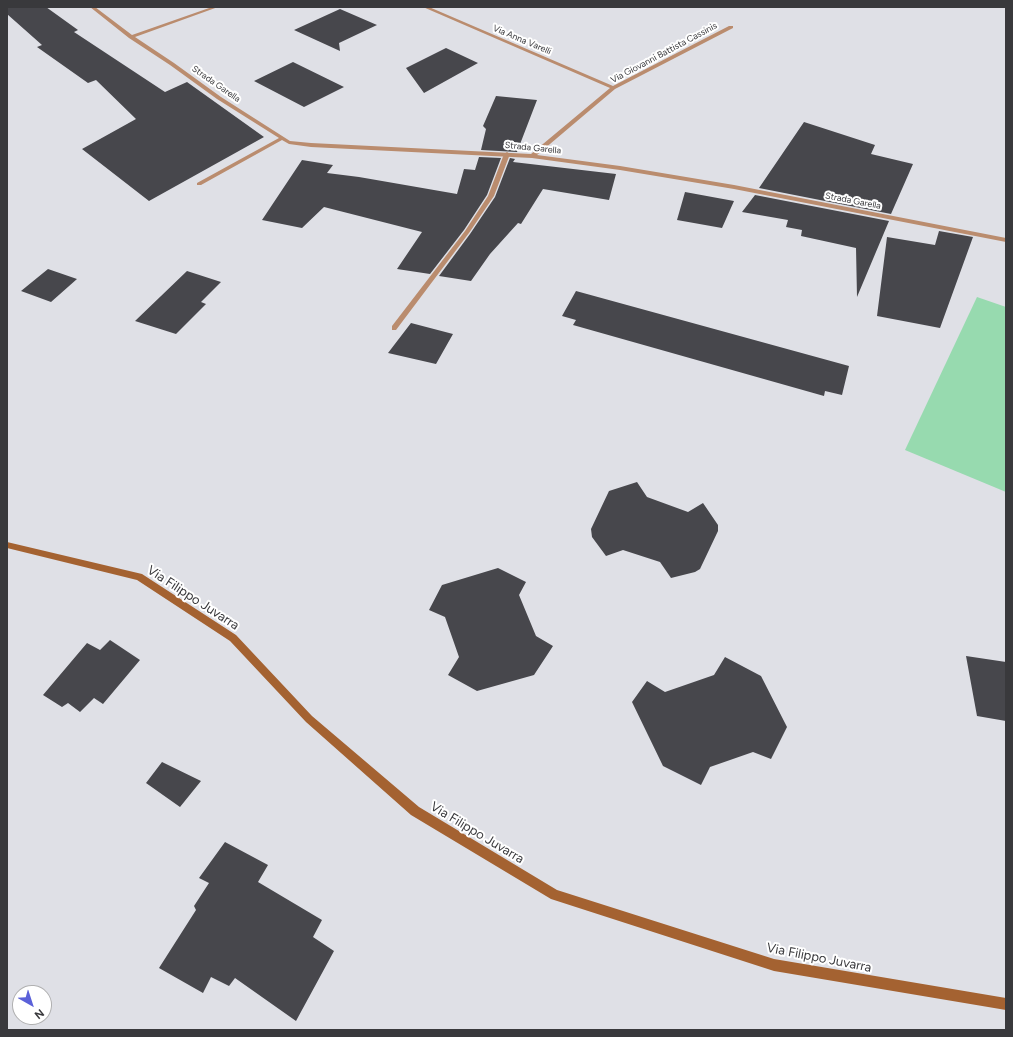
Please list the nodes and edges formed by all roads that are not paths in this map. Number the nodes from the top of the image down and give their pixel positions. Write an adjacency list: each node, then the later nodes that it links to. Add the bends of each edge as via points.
1 (92, 7): 5 (street, Strada Garella)
2 (216, 7): 5 (street)
3 (425, 7): 6 (street, Via Anna Varelli)
4 (731, 27): 6 (street, Via Giovanni Battista Cassinis)
5 (131, 37): 7 (street, Strada Garella)
6 (613, 88): 9 (street, Via Giovanni Battista Cassinis)
7 (282, 138): 8 (street, Strada Garella, via 289,142 311,145); 10 (street)
8 (507, 154): 9 (street, Strada Garella); 12 (street, via 491,196)
9 (532, 156): 11 (street, Strada Garella, via 734,187)
10 (199, 184)
11 (1006, 240)
12 (394, 328)
13 (7, 545): 14 (main road, Via Filippo Juvarra, via 140,577 233,638 309,719 415,811 555,895 774,965)
14 (1006, 1004)

